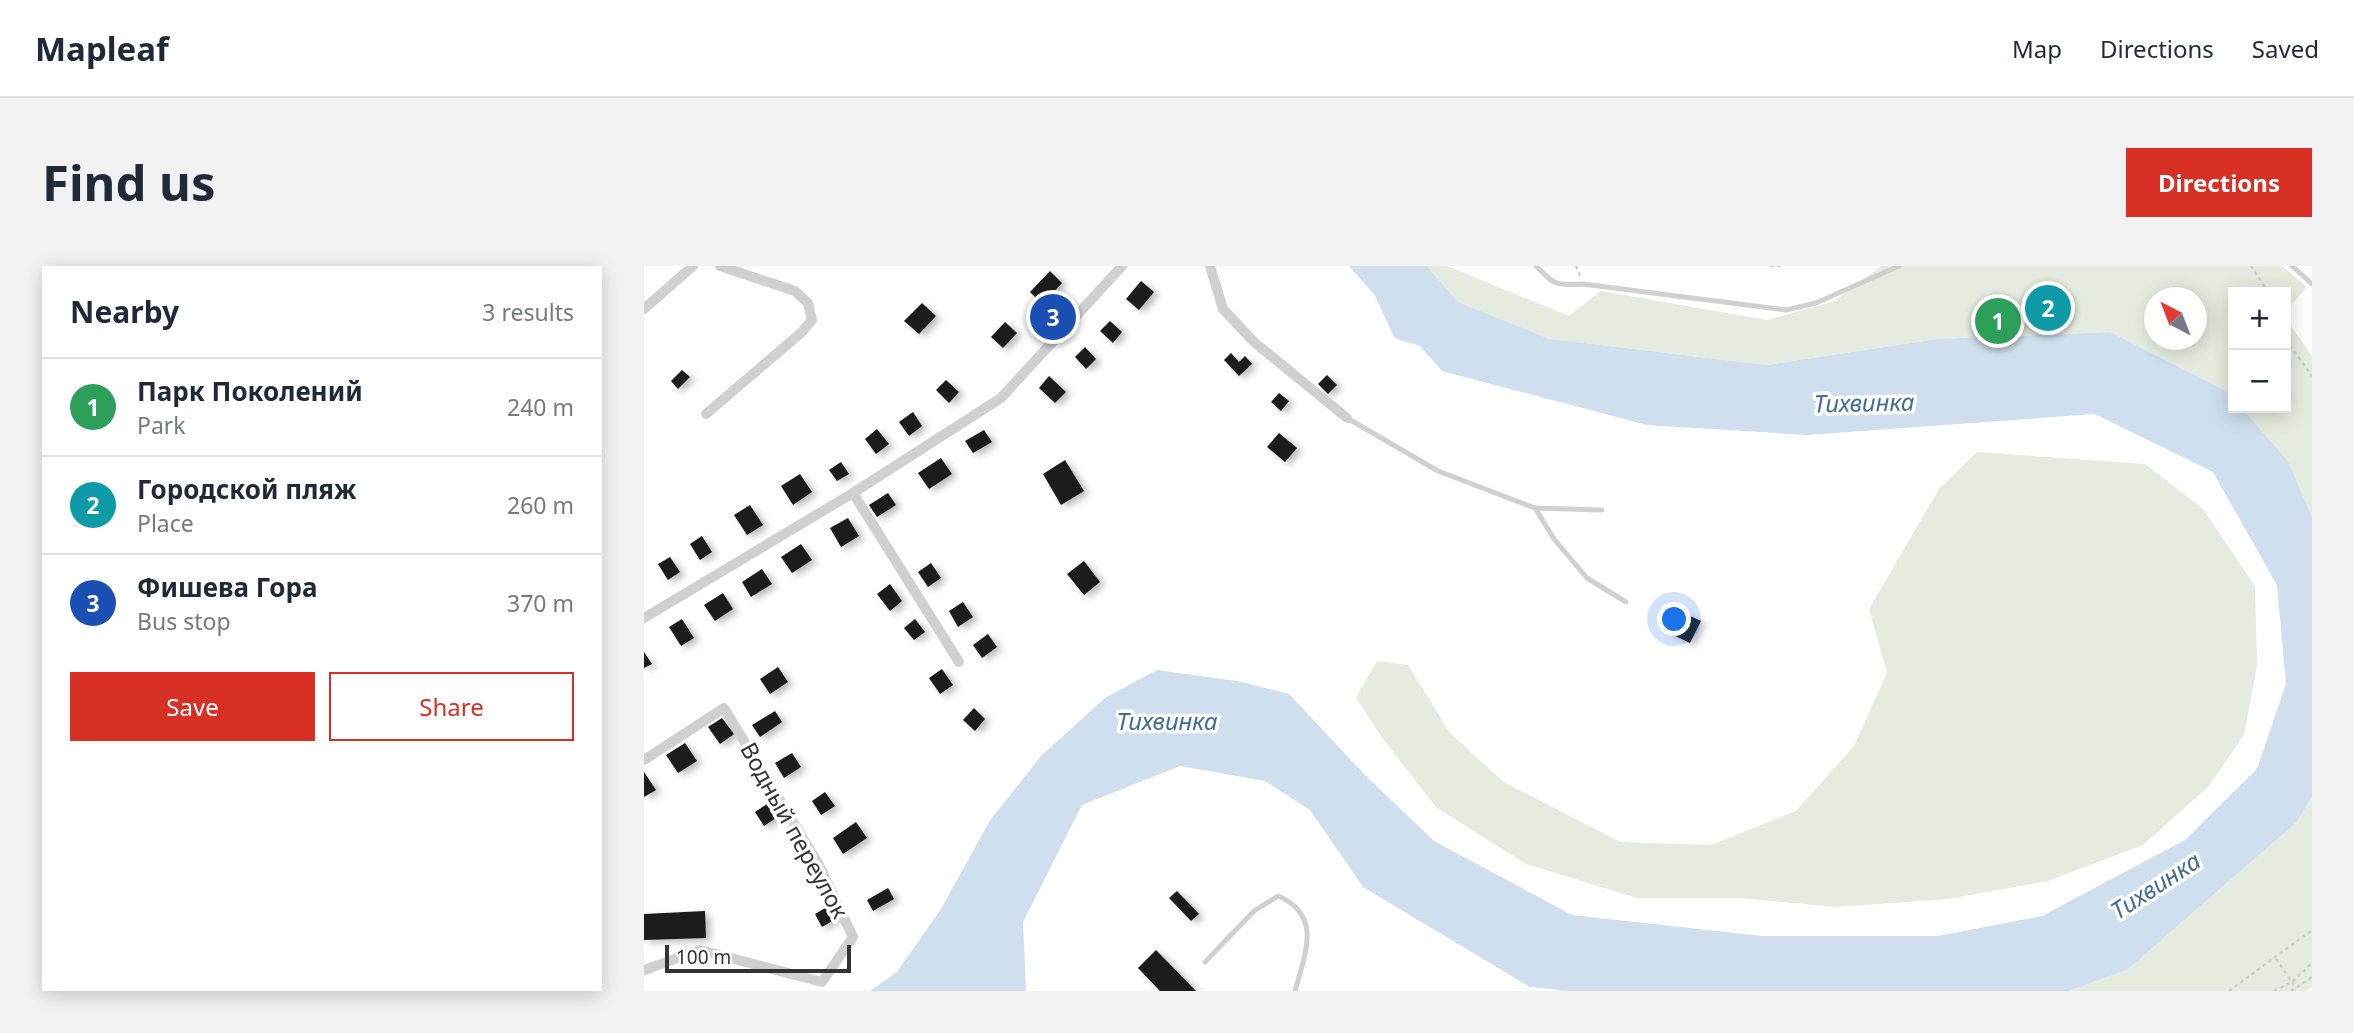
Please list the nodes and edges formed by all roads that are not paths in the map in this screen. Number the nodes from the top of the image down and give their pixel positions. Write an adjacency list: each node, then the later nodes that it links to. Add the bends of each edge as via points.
1 (693, 266): 9 (street)
2 (720, 266): 10 (street, via 795,291 808,303 812,320)
3 (1122, 266): 12 (street, via 1001,398)
4 (1210, 266): 11 (street, via 1223,309 1254,342)
5 (1536, 266): 6 (lane, via 1554,285 1583,284 1786,310 1816,303)
6 (1899, 266)
7 (2292, 266): 8 (lane)
8 (2312, 284)
9 (644, 309)
10 (706, 414)
11 (1347, 418): 13 (lane, via 1438,471)
12 (853, 493): 16 (street); 17 (street)
13 (1535, 508): 14 (lane); 15 (lane, via 1587,578)
14 (1602, 509)
15 (1626, 602)
16 (644, 618)
17 (959, 662)
18 (644, 760): 20 (street, Водный переулок, via 724,708 818,863 853,937 822,982 700,950)
19 (1205, 962): 21 (lane, via 1254,911 1278,896 1294,903 1307,919 1306,950)
20 (644, 970)
21 (1294, 991)

